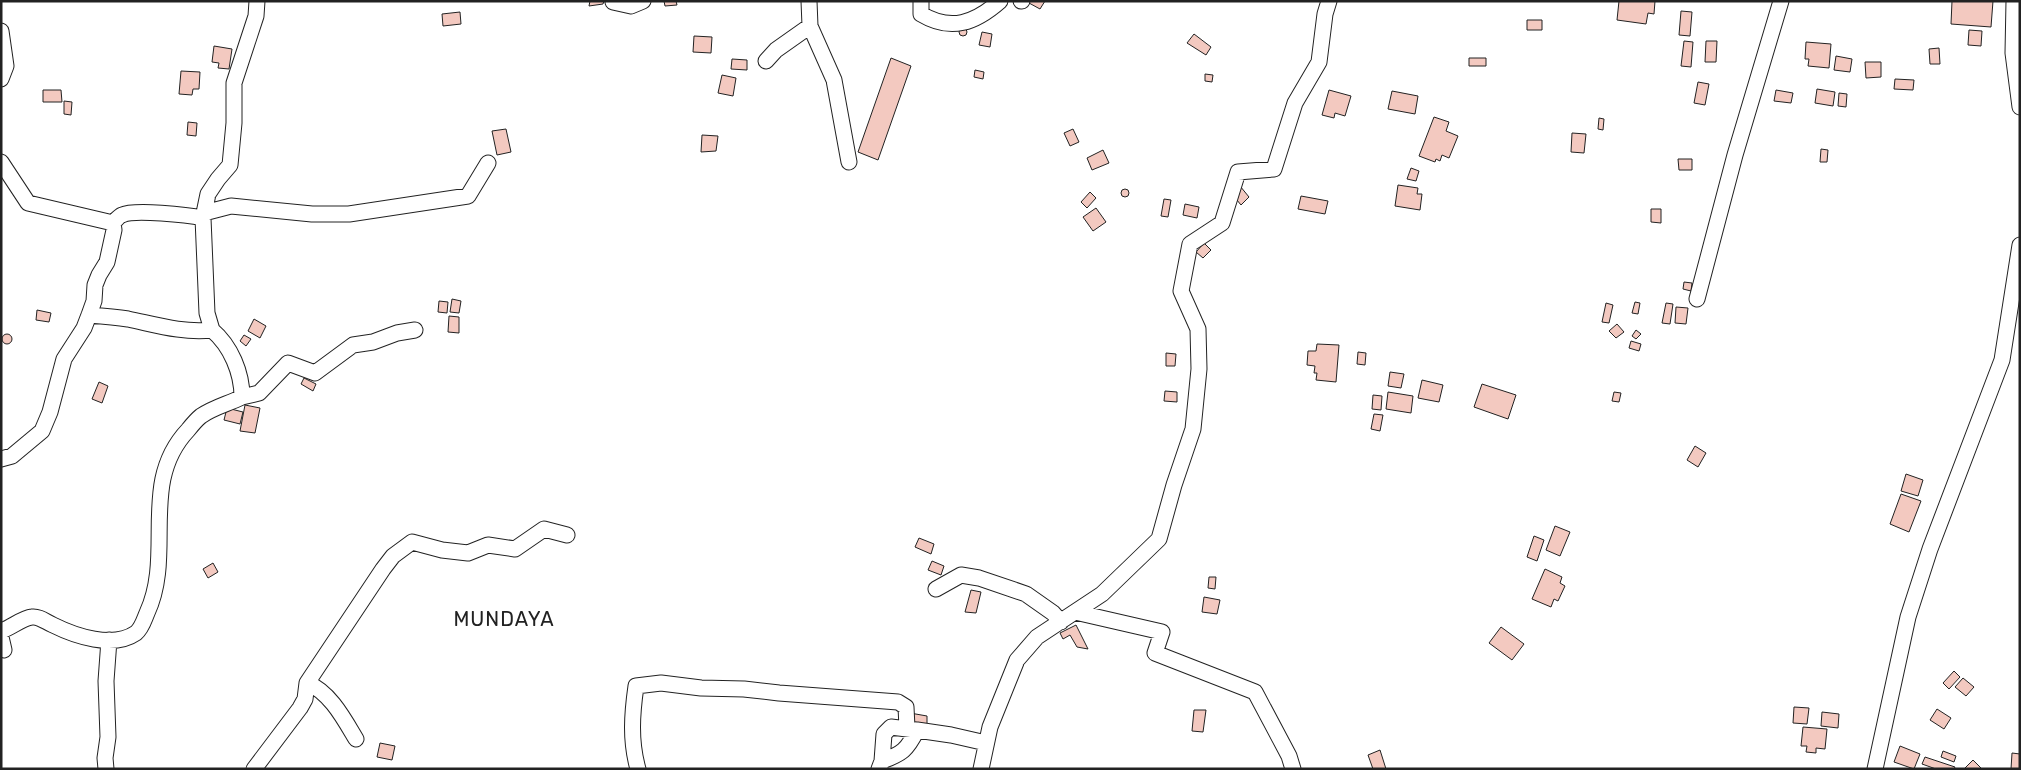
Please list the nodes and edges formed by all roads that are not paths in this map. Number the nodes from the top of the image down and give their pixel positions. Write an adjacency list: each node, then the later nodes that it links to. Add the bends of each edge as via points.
1 (256, 1): 18 (street, via 256,16 234,83 230,166 208,194)
2 (643, 1): 9 (street, via 631,6)
3 (809, 1): 10 (street)
4 (921, 1): 5 (street, via 921,14 933,21 955,25 973,20)
5 (1000, 1)
6 (1329, 1): 29 (street, via 1319,62 1295,103 1274,169 1238,172 1222,223 1190,244 1181,290 1198,329 1199,370 1193,429 1160,539 1102,594)
7 (1781, 1): 21 (street, via 1735,155)
8 (2014, 1): 14 (street, via 2013,53)
9 (613, 2)
10 (810, 26): 12 (street); 16 (street, via 834,80)
11 (1, 31): 13 (street, via 6,66)
12 (766, 61)
13 (1, 79)
14 (2020, 106)
15 (1, 162): 19 (street, via 28,203)
16 (849, 162)
17 (488, 163): 18 (street, via 468,196 348,214 231,206)
18 (203, 215): 19 (street, via 122,214); 23 (street, via 207,313)
19 (113, 223): 22 (street, via 107,262 98,275)
20 (2020, 245): 43 (street, via 2002,360 1930,549 1908,617)
21 (1697, 300)
22 (89, 315): 23 (street, via 127,319 176,330); 26 (street, via 64,359 42,431 12,456)
23 (212, 330): 25 (street, via 222,338 234,359 242,383)
24 (415, 330): 25 (street, via 353,345 315,373 288,363 260,393)
25 (242, 397): 32 (street, via 200,417 178,440 168,459 160,490 158,561 152,602 141,628 135,633)
26 (1, 459)
27 (567, 535): 33 (street, via 544,529 515,549 488,545 468,553 412,542 393,556 383,569)
28 (936, 589): 30 (street, via 961,575 979,578 1026,594)
29 (1075, 612): 30 (street); 42 (street, via 1162,632 1155,653 1255,692)
30 (1060, 622): 36 (street, via 1037,637 1018,660)
31 (1, 631): 32 (street, via 31,616 76,635)
32 (109, 640): 38 (street)
33 (307, 683): 35 (street, via 330,700); 39 (street, via 300,708)
34 (912, 729): 36 (street); 37 (street, via 909,746); 37 (street, via 891,727 884,734); 40 (street, via 906,707 898,702 661,683 636,686 632,717)
35 (356, 739)
36 (986, 743): 41 (street)
37 (881, 765)
38 (106, 769)
39 (254, 769)
40 (638, 769)
41 (981, 769)
42 (1293, 769)
43 (1875, 769)

